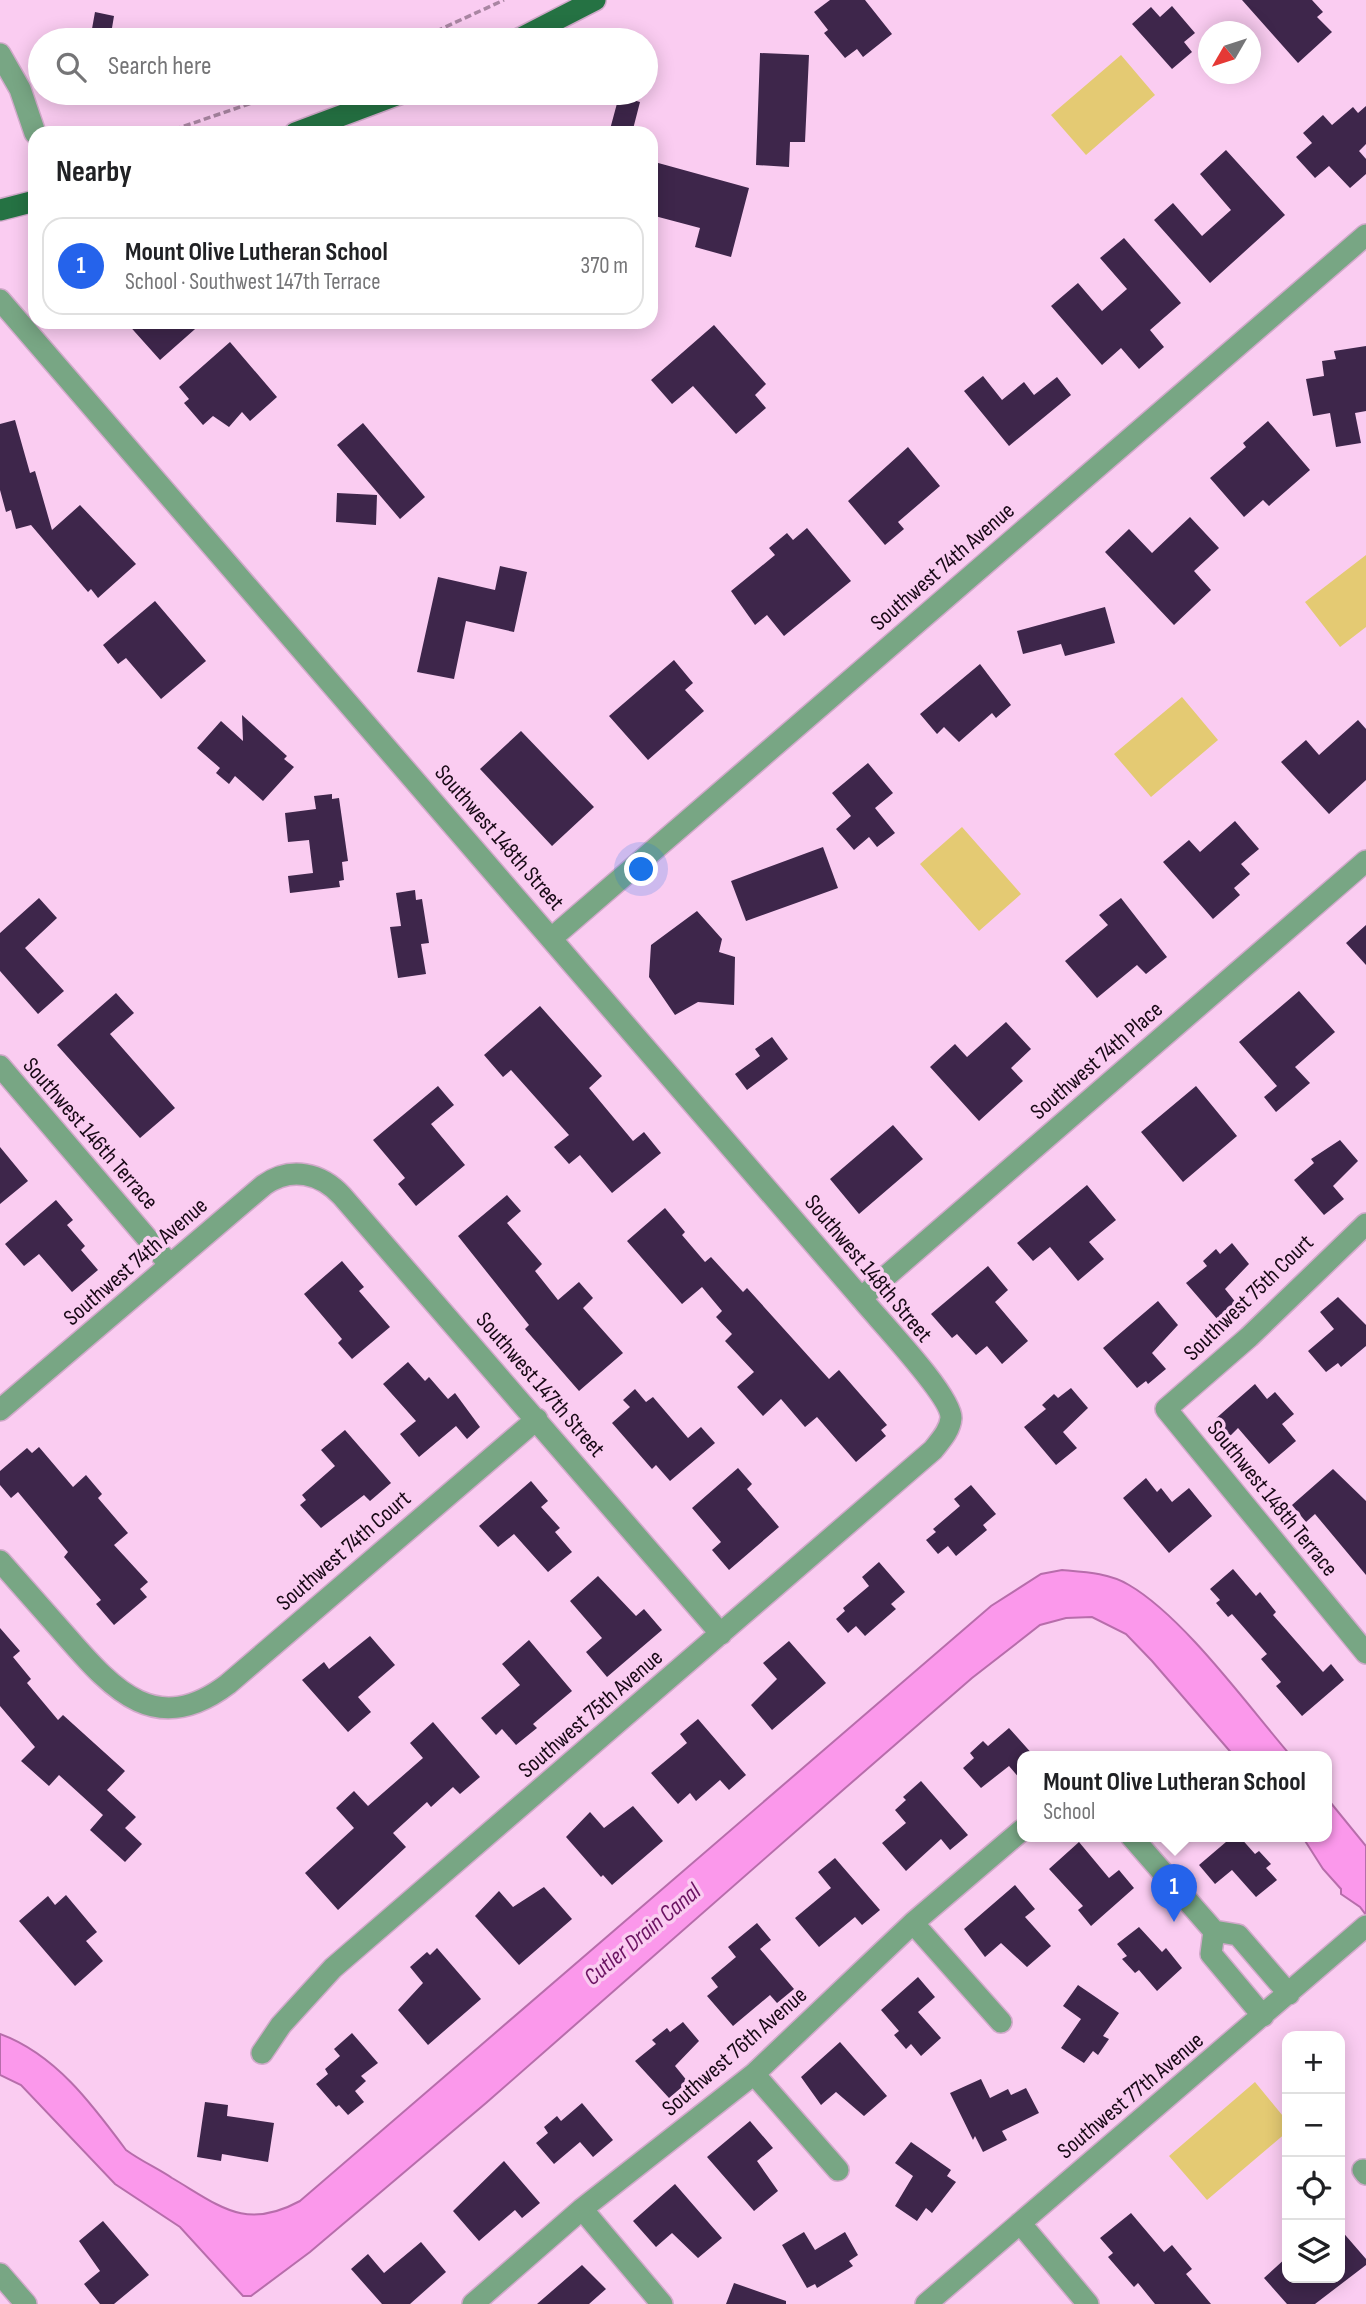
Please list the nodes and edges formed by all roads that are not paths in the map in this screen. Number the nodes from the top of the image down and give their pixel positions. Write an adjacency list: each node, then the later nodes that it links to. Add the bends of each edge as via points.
1 (595, 0): 2 (main road)
2 (540, 28)
3 (0, 54): 5 (street, via 20,89)
4 (370, 105): 6 (main road)
5 (33, 126)
6 (314, 126)
7 (28, 203): 8 (main road)
8 (0, 210)
9 (1366, 235): 12 (street, Southwest 74th Avenue)
10 (0, 300): 12 (street, Southwest 148th Street)
11 (1366, 861): 17 (street, Southwest 74th Place)
12 (553, 937): 17 (street, Southwest 148th Street)
13 (0, 1066): 16 (street, Southwest 146th Terrace)
14 (314, 1176): 16 (street, Southwest 74th Avenue, via 290,1174 270,1181); 21 (street, Southwest 147th Street, via 338,1191)
15 (1366, 1224): 18 (street, Southwest 75th Court, via 1249,1337)
16 (170, 1265): 19 (street, Southwest 74th Avenue)
17 (861, 1298): 20 (street, Southwest 148th Street, via 942,1395)
18 (1166, 1409): 24 (street, Southwest 148th Terrace)
19 (0, 1410)
20 (951, 1415): 23 (street, Southwest 75th Avenue, via 933,1450)
21 (537, 1419): 22 (street, Southwest 74th Court, via 228,1684 203,1700 177,1707 145,1704 108,1684); 23 (street, Southwest 147th Street)
22 (0, 1561)
23 (721, 1634): 33 (street, Southwest 75th Avenue, via 333,1968)
24 (1366, 1653)
25 (1017, 1834): 27 (street, Southwest 76th Avenue)
26 (1136, 1842): 29 (street)
27 (913, 1923): 32 (street); 34 (street, Southwest 76th Avenue)
28 (1362, 1929): 30 (street, Southwest 77th Avenue)
29 (1213, 1931): 30 (street, via 1238,1935); 31 (street, via 1211,1954)
30 (1289, 1994): 31 (street, Southwest 77th Avenue)
31 (1263, 2017): 37 (street, Southwest 77th Avenue)
32 (1001, 2022)
33 (262, 2053)
34 (754, 2074): 35 (street); 36 (street, Southwest 76th Avenue)
35 (838, 2170)
36 (582, 2209): 40 (street, Southwest 76th Avenue); 41 (street)
37 (1020, 2223): 42 (street, Southwest 77th Avenue); 43 (street)
38 (0, 2274): 39 (street)
39 (26, 2304)
40 (473, 2304)
41 (662, 2304)
42 (926, 2304)
43 (1088, 2304)

